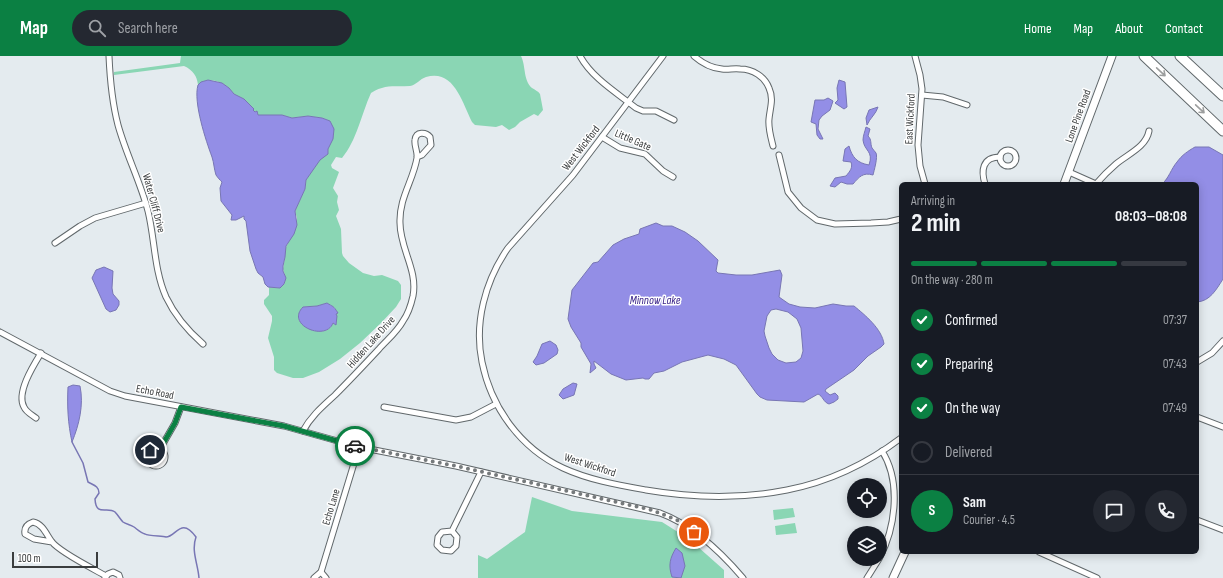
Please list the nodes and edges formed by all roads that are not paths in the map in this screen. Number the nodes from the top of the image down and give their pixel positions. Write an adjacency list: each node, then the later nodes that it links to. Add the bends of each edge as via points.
1 (110, 56): 28 (street, Water Cliff Drive, via 116,118)
2 (580, 56): 11 (street, via 598,78)
3 (662, 56): 11 (street)
4 (694, 56): 17 (street, via 714,67 751,71 764,80 771,95 769,122)
5 (915, 56): 9 (street, East Wickford)
6 (1112, 56): 21 (street, Lone Pine Road)
7 (1144, 56): 15 (highway, one-way to 15)
8 (1180, 56): 10 (highway)
9 (922, 95): 12 (street, via 943,97); 23 (street, East Wickford, via 918,145)
10 (1223, 96)
11 (628, 102): 13 (street, via 640,110 656,111); 16 (street, West Wickford)
12 (967, 105)
13 (674, 120)
14 (1149, 131): 27 (street, via 1140,147 1115,165)
15 (1223, 131)
16 (602, 137): 22 (street, Little Gate, via 620,148 645,154); 36 (street, West Wickford, via 566,183 508,248 490,281 479,329 486,381)
17 (774, 146)
18 (779, 155): 29 (street, via 788,192 801,208 817,220 835,224 871,224)
19 (417, 157): 19 (street, Hidden Lake Drive, via 416,136 426,134 430,137 431,145); 42 (street, Hidden Lake Drive, via 402,202 400,218 402,242 414,280 413,297 407,314 398,329 310,418)
20 (1000, 157): 24 (street, via 989,160 984,168)
21 (1069, 172): 25 (street, Lone Pine Road); 26 (street)
22 (673, 177)
23 (924, 182)
24 (985, 182)
25 (1065, 182)
26 (1092, 182)
27 (1098, 182)
28 (146, 203): 30 (street, via 95,218); 33 (street, Water Cliff Drive, via 158,275 166,296 179,320)
29 (899, 219)
30 (55, 243)
31 (0, 332): 34 (street, Echo Road)
32 (1223, 341): 35 (street, via 1212,353)
33 (203, 344)
34 (40, 353): 37 (street, Echo Road, via 116,394); 39 (street, via 28,376 22,396 23,406)
35 (1199, 361)
36 (496, 404): 38 (street, via 471,417 456,420); 46 (street, West Wickford, via 507,422 521,437 535,451 553,463 589,478 662,492 733,496 788,490 837,474)
37 (181, 407): 42 (street, Echo Road); 45 (street)
38 (384, 407)
39 (36, 418)
40 (1199, 418): 41 (street)
41 (1223, 427)
42 (303, 431): 44 (street, Echo Road)
43 (899, 439): 46 (street, West Wickford)
44 (359, 447): 47 (street, Echo Road); 56 (street, Echo Lane)
45 (160, 449)
46 (882, 451): 51 (street, via 890,470 894,492)
47 (481, 472): 50 (street); 61 (street, Echo Road, via 652,510 668,516 715,548)
48 (1199, 521): 49 (street)
49 (1223, 530)
50 (452, 531): 50 (street, via 442,532 438,537 437,545 442,550 451,551 456,546 457,537)
51 (887, 538)
52 (52, 542): 52 (street, via 29,537 25,528 27,524 39,524); 57 (street)
53 (904, 554): 63 (street)
54 (1043, 554): 64 (street)
55 (874, 566): 62 (street)
56 (322, 572): 59 (street); 60 (street)
57 (105, 577): 58 (street, via 115,572)
58 (120, 578)
59 (314, 578)
60 (326, 578)
61 (743, 578)
62 (867, 578)
63 (893, 578)
64 (1097, 578)

